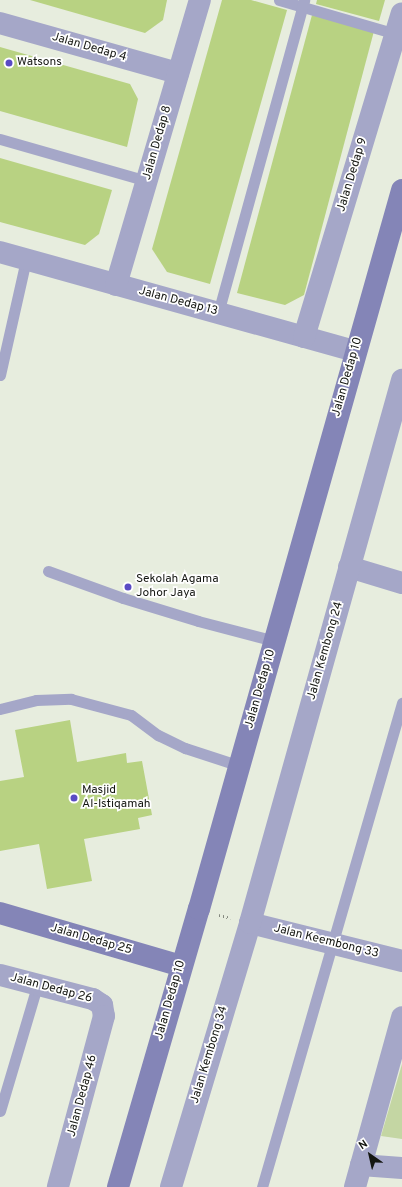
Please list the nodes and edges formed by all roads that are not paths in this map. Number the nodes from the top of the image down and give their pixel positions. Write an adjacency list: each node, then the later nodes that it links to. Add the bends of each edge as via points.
1 (200, 0): 7 (street, Jalan Dedap 8)
2 (279, 0): 3 (lane)
3 (303, 3): 6 (lane); 15 (lane)
4 (402, 13): 6 (street, Jalan Dedap 9)
5 (0, 23): 7 (street, Jalan Dedap 4)
6 (396, 34): 16 (street, Jalan Dedap 9)
7 (178, 73): 9 (street, Jalan Dedap 8)
8 (0, 139): 9 (lane)
9 (147, 181): 14 (street, Jalan Dedap 8)
10 (402, 190): 11 (main road, Jalan Dedap 10)
11 (396, 234): 17 (main road, Jalan Dedap 10)
12 (0, 252): 13 (street, Jalan Dedap 13)
13 (26, 260): 14 (street, Jalan Dedap 13); 18 (lane)
14 (116, 285): 15 (street, Jalan Dedap 13)
15 (218, 313): 16 (street, Jalan Dedap 13)
16 (304, 337): 17 (street, Jalan Dedap 13)
17 (356, 352): 23 (main road, Jalan Dedap 10)
18 (0, 375)
19 (402, 380): 20 (street, Jalan Kembong 24)
20 (349, 567): 22 (street); 28 (street, Jalan Kembong 24)
21 (48, 571): 23 (lane, via 130,601 198,622)
22 (402, 583)
23 (275, 641): 26 (main road, Jalan Dedap 10)
24 (402, 703): 29 (lane)
25 (0, 709): 26 (lane, via 36,700 71,699 131,715 158,735 185,748)
26 (240, 766): 31 (main road, Jalan Dedap 10)
27 (0, 913): 31 (main road, Jalan Dedap 25)
28 (250, 923): 29 (street, Jalan Keembong 33); 41 (street, Jalan Kembong 34)
29 (332, 944): 30 (street, Jalan Keembong 33); 42 (lane)
30 (402, 961)
31 (181, 966): 40 (main road, Jalan Dedap 10)
32 (0, 975): 33 (street, Jalan Dedap 26)
33 (37, 986): 34 (street, Jalan Dedap 26, via 93,999); 36 (lane)
34 (102, 1005): 39 (street, Jalan Dedap 46, via 104,1016)
35 (402, 1017): 37 (street)
36 (0, 1111)
37 (361, 1165): 38 (street); 43 (street)
38 (402, 1168)
39 (58, 1187)
40 (118, 1187)
41 (171, 1187)
42 (262, 1187)
43 (355, 1187)

